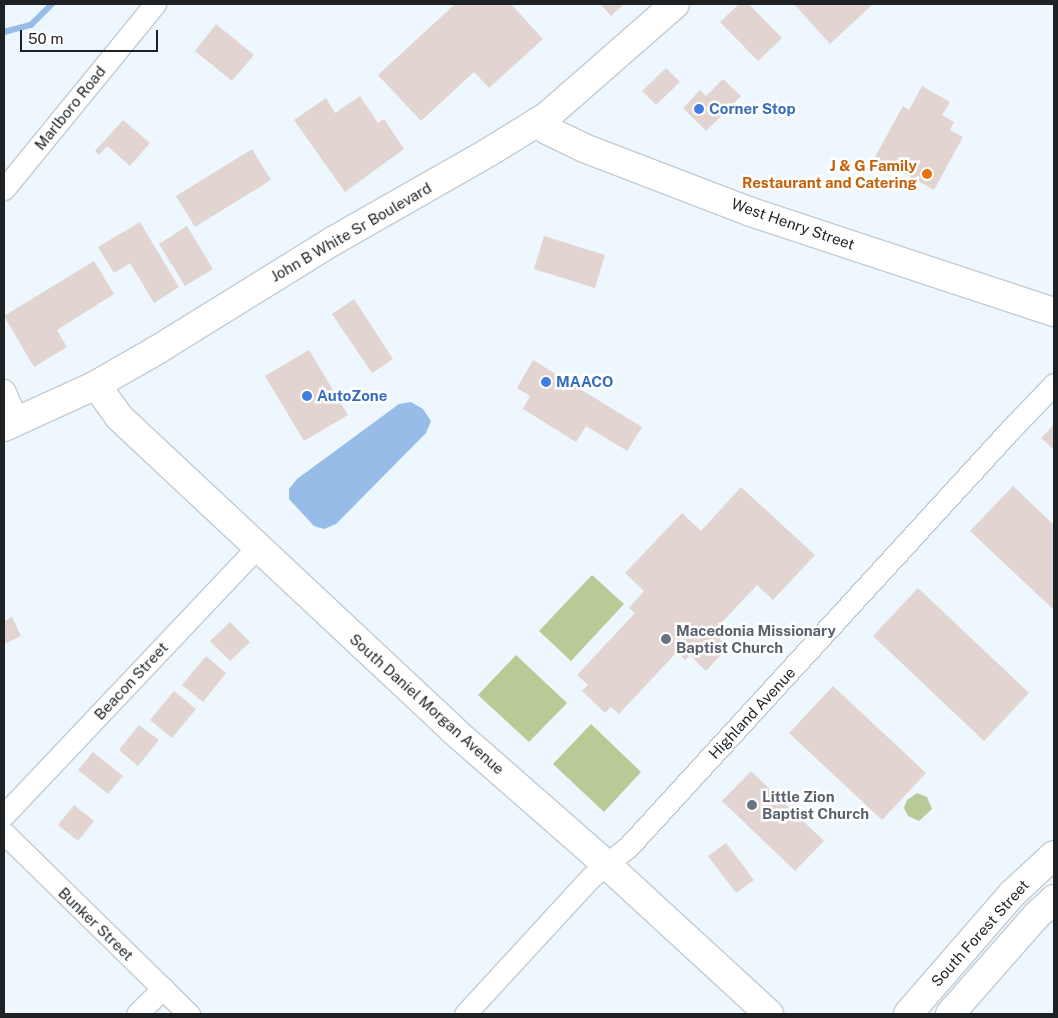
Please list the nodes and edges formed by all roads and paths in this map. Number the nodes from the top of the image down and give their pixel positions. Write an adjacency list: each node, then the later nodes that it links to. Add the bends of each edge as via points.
1 (155, 4): 4 (street, Marlboro Road)
2 (675, 4): 3 (main road, John B White Sr Boulevard)
3 (537, 122): 5 (main road, West Henry Street, via 584,148 752,212); 7 (main road, John B White Sr Boulevard)
4 (4, 189)
5 (1054, 312)
6 (1054, 384): 14 (street, Highland Avenue, via 629,846)
7 (96, 385): 9 (main road, John B White Sr Boulevard); 10 (main road, South Daniel Morgan Avenue, via 119,416)
8 (4, 390): 9 (street)
9 (11, 424)
10 (257, 547): 11 (street, Beacon Street); 14 (main road, South Daniel Morgan Avenue, via 453,730)
11 (4, 815)
12 (4, 833): 16 (street, Bunker Street)
13 (1054, 855): 21 (main road, South Forest Street, via 1012,894)
14 (607, 865): 19 (street, Highland Avenue, via 591,877); 20 (main road, South Daniel Morgan Avenue)
15 (1054, 899): 22 (main road, South Forest Street)
16 (162, 988): 17 (street); 18 (street, Bunker Street)
17 (137, 1014)
18 (189, 1014)
19 (465, 1014)
20 (769, 1014)
21 (908, 1014)
22 (950, 1014)

